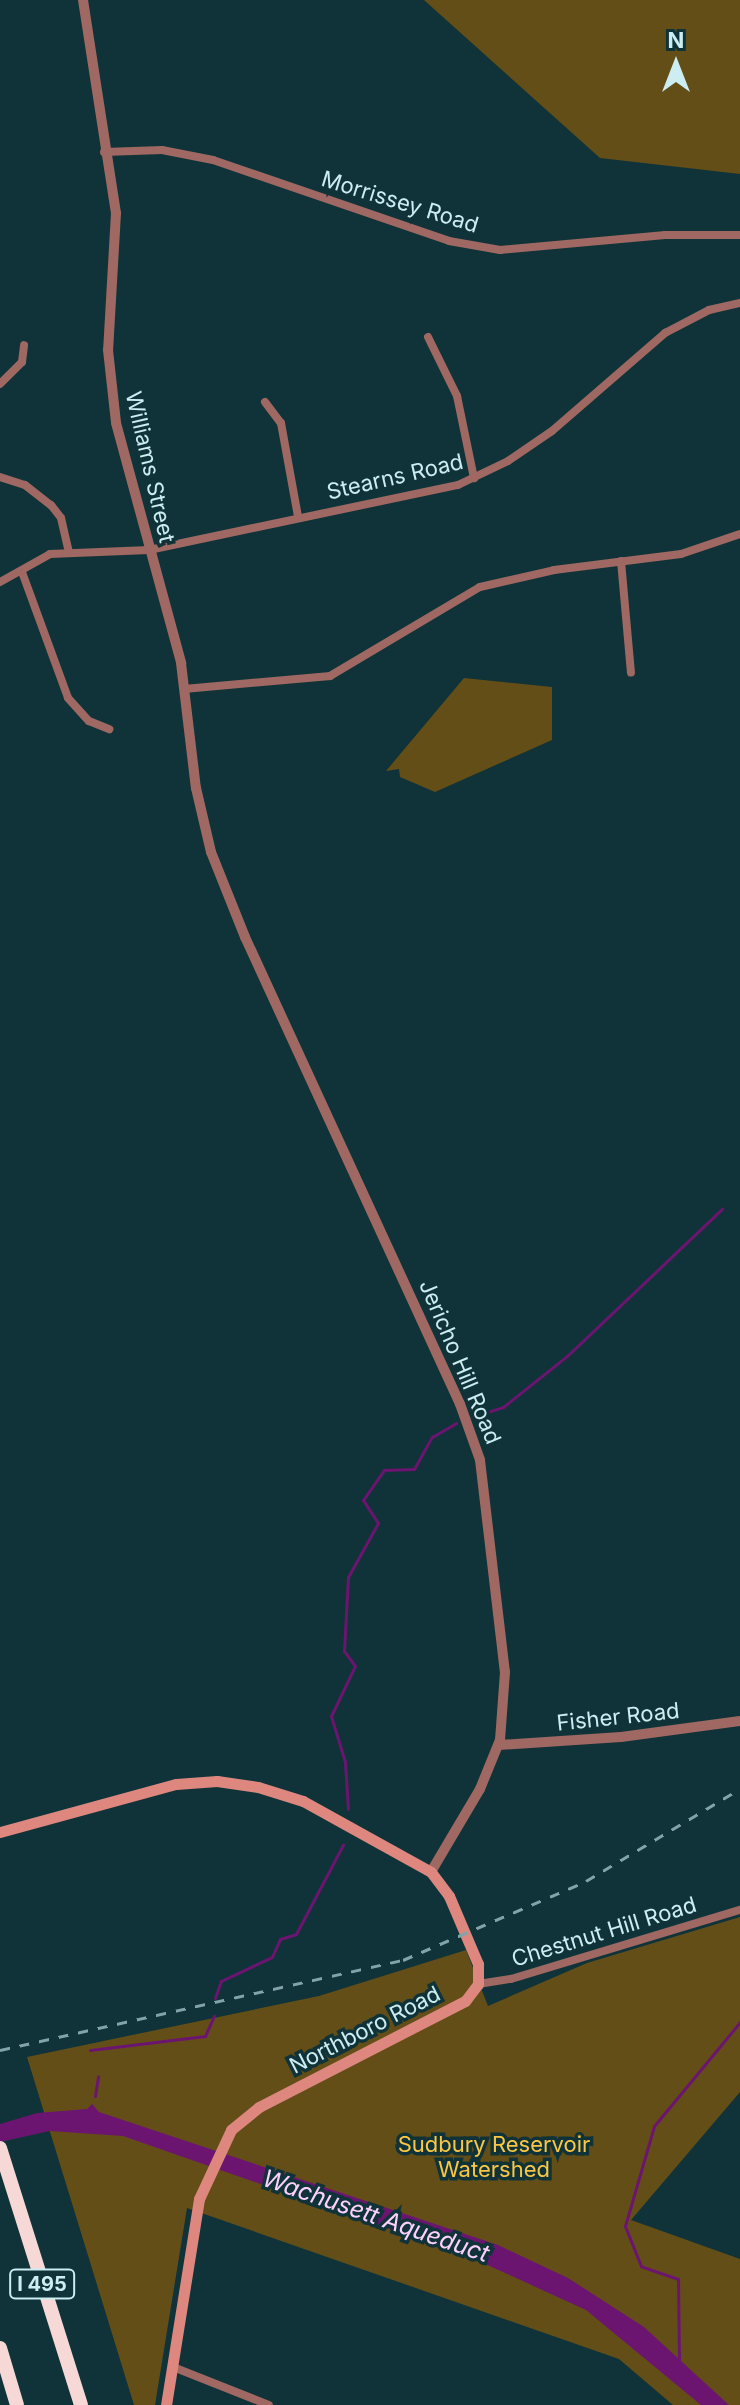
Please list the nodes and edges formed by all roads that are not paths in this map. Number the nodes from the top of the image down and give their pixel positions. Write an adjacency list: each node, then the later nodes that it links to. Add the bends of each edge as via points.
1 (83, 0): 2 (street, Williams Street)
2 (103, 152): 3 (street, Morrissey Road, via 162,150 213,160 449,241 500,250 672,234); 13 (street, Williams Street, via 116,231 109,371 129,481)
3 (740, 235)
4 (740, 303): 10 (street, Stearns Road, via 709,310 665,333 552,431)
5 (428, 337): 10 (street, via 454,386)
6 (24, 345): 7 (street, via 22,362)
7 (0, 384)
8 (265, 402): 11 (street, via 281,423)
9 (0, 477): 14 (street, via 25,485 51,505 61,518)
10 (474, 478): 11 (street, Stearns Road, via 403,498)
11 (298, 517): 13 (street, Stearns Road)
12 (740, 534): 15 (street, via 700,549)
13 (149, 550): 14 (street, Stearns Road); 19 (street, Williams Street)
14 (69, 552): 16 (street, Stearns Road, via 39,558)
15 (621, 561): 18 (street); 19 (street, via 480,587 330,676)
16 (22, 572): 17 (street, Stearns Road); 20 (street, via 68,698 89,721)
17 (0, 582)
18 (631, 673)
19 (184, 689): 21 (street, Williams Street, via 202,817)
20 (109, 729)
21 (225, 888): 23 (street, Jericho Hill Road, via 473,1435 487,1498 500,1611 505,1681)
22 (740, 1721): 23 (street, Fisher Road, via 636,1736)
23 (499, 1745): 25 (street, Jericho Hill Road, via 480,1789)
24 (0, 1832): 25 (main road, via 163,1786 231,1782 303,1801)
25 (431, 1872): 27 (main road, via 470,1945)
26 (740, 1910): 27 (street, Chestnut Hill Road, via 511,1979)
27 (478, 1984): 30 (main road, Northboro Road, via 458,2005 259,2107 222,2144 207,2175)
28 (2, 2155): 32 (highway, I 495)
29 (0, 2348): 31 (highway)
30 (173, 2367): 33 (main road, Northboro Road); 34 (street)
31 (17, 2405)
32 (81, 2405)
33 (166, 2405)
34 (269, 2405)

